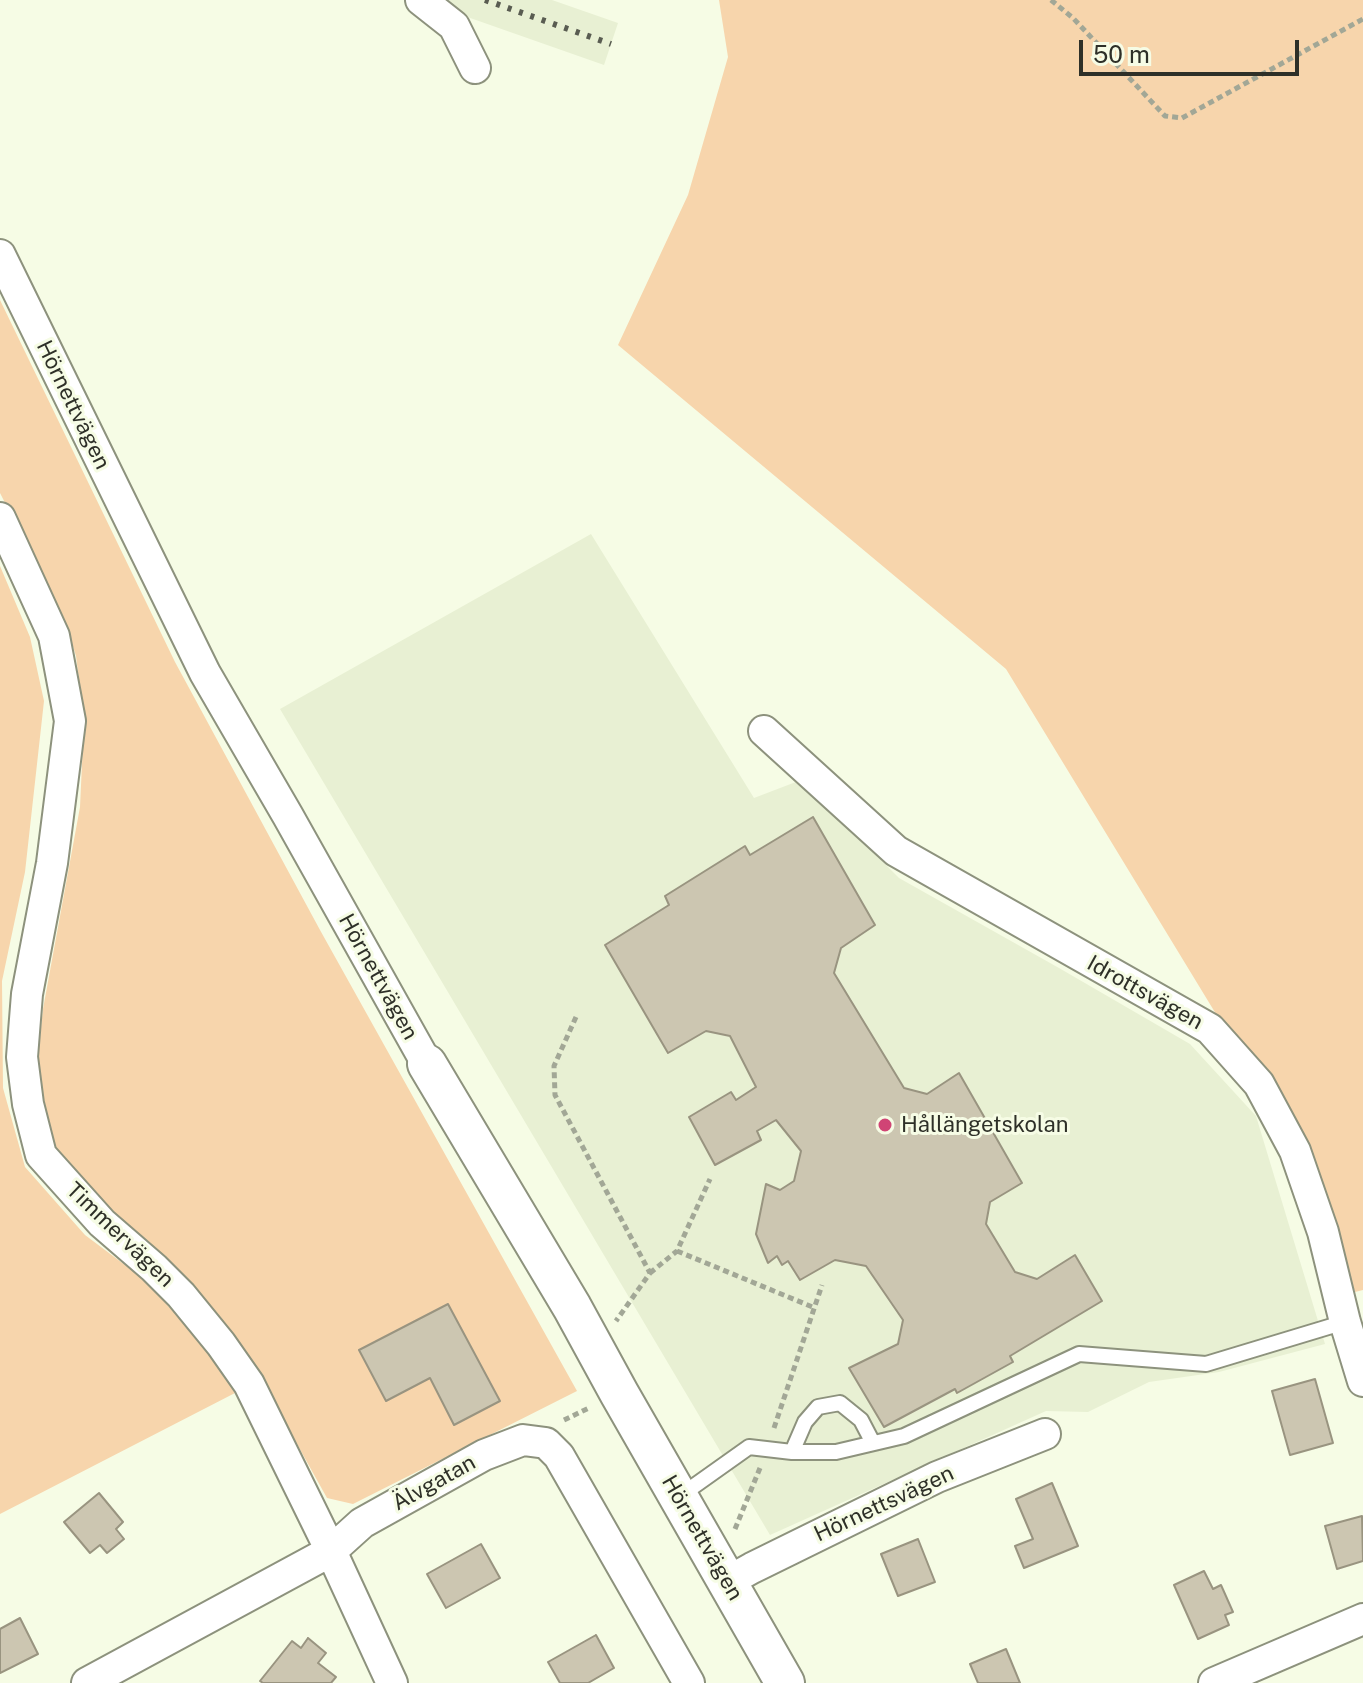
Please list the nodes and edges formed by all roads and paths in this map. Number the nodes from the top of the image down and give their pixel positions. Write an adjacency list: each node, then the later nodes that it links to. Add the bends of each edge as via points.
1 (421, 0): 4 (street, via 454,26)
2 (1051, 0): 3 (path, via 1165,116 1182,118)
3 (1363, 19)
4 (475, 68)
5 (0, 255): 9 (street, Hörnettvägen, via 205,673)
6 (0, 518): 26 (street, Timmervägen, via 54,636 70,721 22,1057 41,1155 102,1223 181,1295 221,1344 249,1384)
7 (764, 731): 15 (street, Idrottsvägen, via 896,851 1210,1029 1259,1084 1295,1151 1323,1232)
8 (576, 1017): 12 (path, via 554,1066 555,1095)
9 (427, 1064): 18 (street, Hörnettvägen)
10 (710, 1179): 11 (path)
11 (677, 1251): 12 (path); 14 (path)
12 (650, 1273): 16 (path)
13 (822, 1285): 14 (path)
14 (815, 1308): 22 (path)
15 (1345, 1322): 17 (street, Idrottsvägen); 21 (lane, via 1206,1364 1079,1354 904,1436)
16 (611, 1328)
17 (1363, 1381)
18 (619, 1393): 20 (path); 24 (street, Hörnettvägen)
19 (1045, 1434): 27 (street, Hörnettsvägen, via 937,1477)
20 (523, 1440): 26 (street, Älvgatan, via 484,1455 362,1523); 31 (street, via 546,1443 559,1456)
21 (873, 1443): 23 (lane, via 836,1452); 23 (lane, via 861,1420 840,1403 818,1407)
22 (767, 1449): 23 (lane); 24 (lane, via 749,1447); 25 (path)
23 (792, 1452)
24 (678, 1497): 27 (street, Hörnettvägen)
25 (732, 1536)
26 (331, 1551): 29 (street, Älvgatan); 30 (street, Timmervägen)
27 (727, 1582): 32 (street, Hörnettvägen)
28 (1363, 1619): 33 (street)
29 (87, 1683)
30 (392, 1683)
31 (689, 1683)
32 (785, 1683)
33 (1214, 1683)

